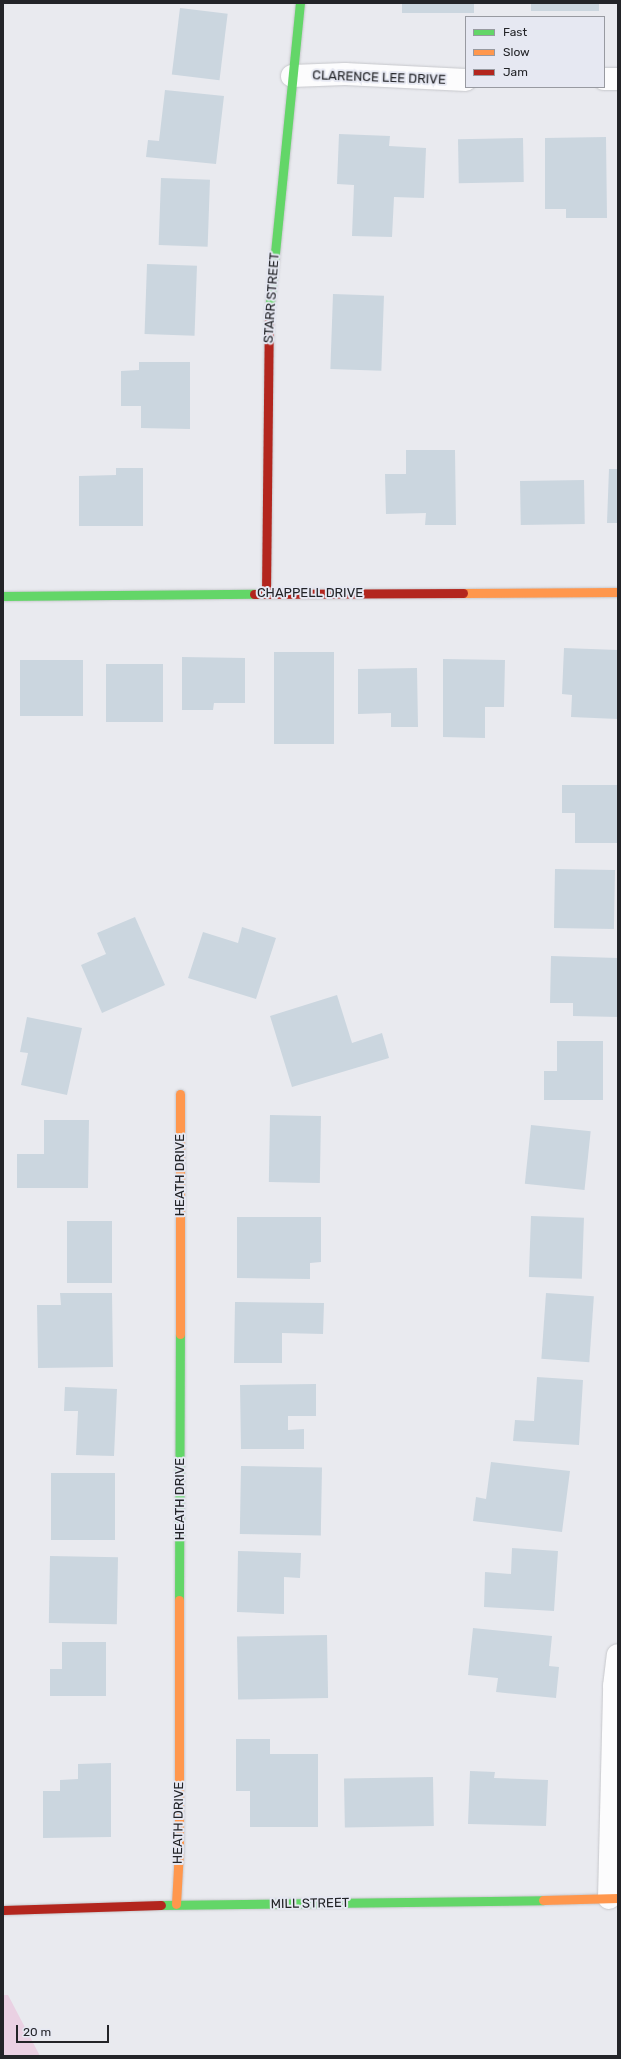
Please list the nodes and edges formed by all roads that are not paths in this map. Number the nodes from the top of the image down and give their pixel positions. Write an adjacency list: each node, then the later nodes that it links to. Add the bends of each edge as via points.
1 (300, 3): 2 (street, STARR STREET)
2 (292, 76): 5 (street, CLARENCE LEE DRIVE, via 345,74); 7 (street, STARR STREET, via 268,320)
3 (605, 79): 4 (street)
4 (618, 79)
5 (465, 80)
6 (618, 592): 7 (street, CHAPPELL DRIVE)
7 (266, 593): 8 (street, CHAPPELL DRIVE)
8 (3, 596)
9 (180, 1094): 12 (street, HEATH DRIVE, via 179,1851)
10 (618, 1655): 11 (street, via 614,1686)
11 (614, 1898): 12 (street, MILL STREET, via 225,1906)
12 (176, 1904): 13 (street, MILL STREET)
13 (3, 1910)

